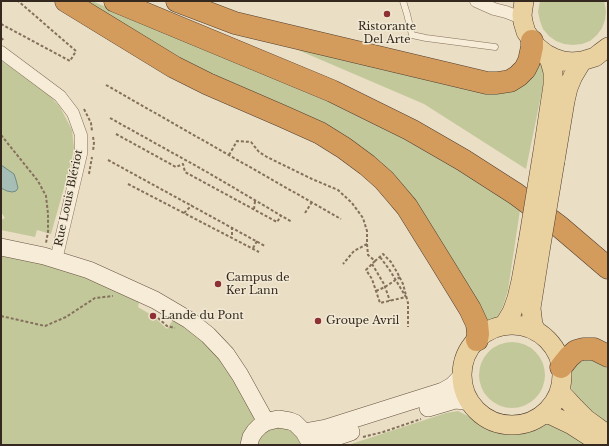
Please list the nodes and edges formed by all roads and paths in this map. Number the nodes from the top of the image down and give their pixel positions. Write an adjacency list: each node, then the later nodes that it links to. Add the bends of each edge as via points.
1 (18, 1): 9 (path, via 76,51 70,61)
2 (66, 1): 67 (highway, via 174,67 320,134 367,164 407,207 470,309 476,324)
3 (115, 1): 53 (highway, via 325,88 411,130 516,194)
4 (155, 1): 46 (highway, via 337,78 417,116 521,179)
5 (177, 1): 11 (highway, via 235,23 486,83 510,81 518,76 529,61)
6 (403, 1): 13 (lane, via 412,35)
7 (476, 1): 11 (street, via 519,17)
8 (524, 1): 11 (main road, via 522,15)
9 (1, 24)
10 (1, 38): 12 (path)
11 (534, 39): 15 (main road, via 554,58 572,62); 22 (main road, via 550,61 553,72)
12 (4, 47): 49 (street, Rue Louis Blériot, via 60,96 73,113 81,135 81,154)
13 (495, 47)
14 (608, 47): 15 (main road, via 594,57)
15 (582, 61): 22 (main road, via 568,88)
16 (106, 85): 21 (path)
17 (84, 108): 26 (path, via 91,123 94,143)
18 (110, 118): 24 (path)
19 (116, 134): 25 (path, via 176,167)
20 (1, 135): 41 (path, via 38,181 46,196 48,232)
21 (229, 155): 29 (path); 40 (path, via 238,140 251,142 267,157 338,190 363,218)
22 (549, 156): 43 (main road, bridge)
23 (108, 160): 30 (path)
24 (185, 160): 25 (path); 28 (path)
25 (183, 164): 31 (path, via 185,172)
26 (88, 176)
27 (128, 184): 32 (path)
28 (255, 200): 31 (path); 34 (path)
29 (312, 202): 33 (path); 35 (path)
30 (192, 205): 32 (path); 37 (path)
31 (254, 210): 34 (path, via 277,222)
32 (184, 213): 38 (path)
33 (305, 213)
34 (281, 216): 36 (path)
35 (341, 219)
36 (292, 222)
37 (232, 227): 38 (path); 39 (path)
38 (232, 237): 45 (path)
39 (257, 241): 42 (path); 45 (path)
40 (367, 244): 50 (path, via 368,255); 51 (path, via 354,252)
41 (45, 245)
42 (264, 246)
43 (534, 246): 63 (main road, via 512,312); 66 (main road, via 531,308)
44 (1, 247): 49 (street)
45 (253, 248): 47 (path)
46 (608, 248)
47 (259, 252)
48 (380, 257): 50 (path); 54 (path, via 383,254); 55 (path)
49 (56, 260): 57 (street, via 89,270)
50 (375, 261): 52 (path)
51 (343, 264)
52 (372, 264): 56 (path); 58 (path, via 366,270)
53 (608, 268)
54 (400, 277): 55 (path); 59 (path)
55 (396, 280): 56 (path); 59 (path)
56 (385, 287): 58 (path); 60 (path)
57 (129, 288): 61 (path, via 126,295 95,298 66,317 45,326); 75 (street, via 189,320 208,335 226,354 240,375)
58 (376, 291): 60 (path, via 380,303)
59 (406, 297): 60 (path); 64 (path)
60 (390, 301)
61 (1, 316)
62 (157, 317): 65 (path, via 167,326)
63 (503, 326): 66 (main road, via 515,326); 67 (main road, via 493,329)
64 (408, 327)
65 (180, 329)
66 (537, 332): 69 (main road, via 553,347)
67 (477, 340): 70 (main road, via 466,356)
68 (608, 356): 69 (highway, via 594,349 583,349 576,351)
69 (561, 366): 71 (main road)
70 (462, 376): 72 (main road, via 466,395); 77 (street, via 444,391 326,428)
71 (560, 390): 73 (main road, via 556,399); 76 (main road, via 586,419)
72 (472, 404): 73 (main road, via 486,418 505,425 525,424); 80 (street, via 455,400 446,402)
73 (542, 415): 81 (main road, via 549,414 566,422)
74 (425, 418): 78 (path)
75 (266, 422): 77 (street, via 278,418 290,420); 79 (street, via 251,436)
76 (608, 435)
77 (307, 439)
78 (357, 439)
79 (249, 445)
80 (316, 445)
81 (603, 445)

